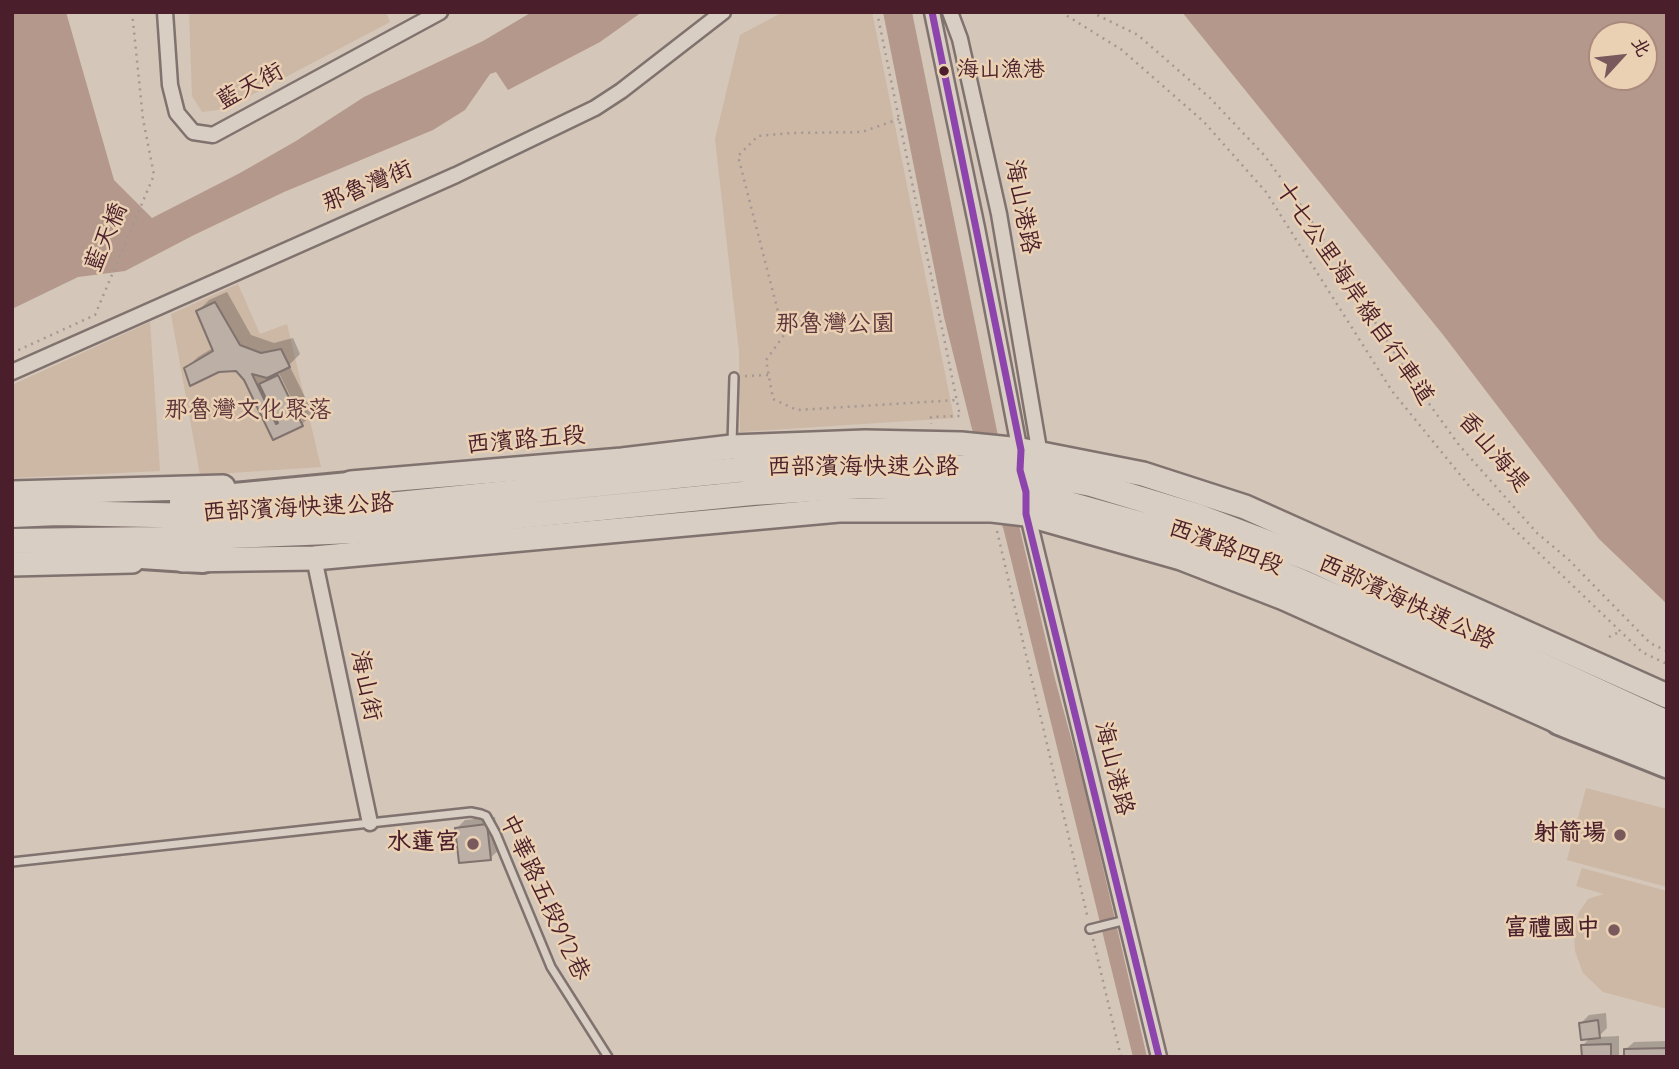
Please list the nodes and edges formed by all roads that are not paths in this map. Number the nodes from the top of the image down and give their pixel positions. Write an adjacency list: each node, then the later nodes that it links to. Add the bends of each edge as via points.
1 (165, 12): 2 (street, 藍天街, via 170,85 177,113 193,132 214,135)
2 (440, 12)
3 (723, 12): 8 (street, 那魯灣街, via 595,108 456,175)
4 (932, 12): 7 (street, 海山港路)
5 (950, 12): 6 (street, 海山港路, via 960,38)
6 (1001, 226): 7 (street); 11 (street, 海山港路)
7 (977, 228): 11 (street, 海山港路)
8 (12, 372)
9 (734, 377): 10 (lane)
10 (732, 447): 11 (main road, 西濱路五段, via 961,444); 12 (main road, 西濱路五段)
11 (1029, 476): 14 (highway, 西部濱海快速公路, via 848,463 378,506 201,516); 16 (highway, 西部濱海快速公路, via 752,493 379,530); 18 (main road, via 992,510 839,510); 21 (main road, 西濱路四段, via 1143,474 1245,507); 22 (main road, 西濱路四段, via 1181,558 1271,593); 23 (highway, 西部濱海快速公路, via 1091,484 1197,516 1313,560); 24 (highway, 西部濱海快速公路, via 1302,582); 29 (street, 海山港路)
12 (370, 483): 13 (main road, 西濱路五段); 14 (highway)
13 (12, 493)
14 (58, 513): 15 (highway, 西部濱海快速公路)
15 (12, 515)
16 (12, 541)
17 (12, 548): 19 (highway)
18 (314, 558): 19 (main road); 27 (street, 海山街)
19 (203, 560): 20 (main road)
20 (12, 564)
21 (1667, 696)
22 (1559, 722): 25 (highway); 26 (main road, 西濱路四段)
23 (1667, 723)
24 (1667, 745)
25 (1667, 765)
26 (1667, 771)
27 (370, 823): 28 (lane); 31 (lane, 中華路五段912巷, via 471,812 486,816 551,967)
28 (12, 862)
29 (1126, 920): 30 (lane); 32 (street, 海山港路)
30 (1090, 929)
31 (608, 1057)
32 (1159, 1057)

